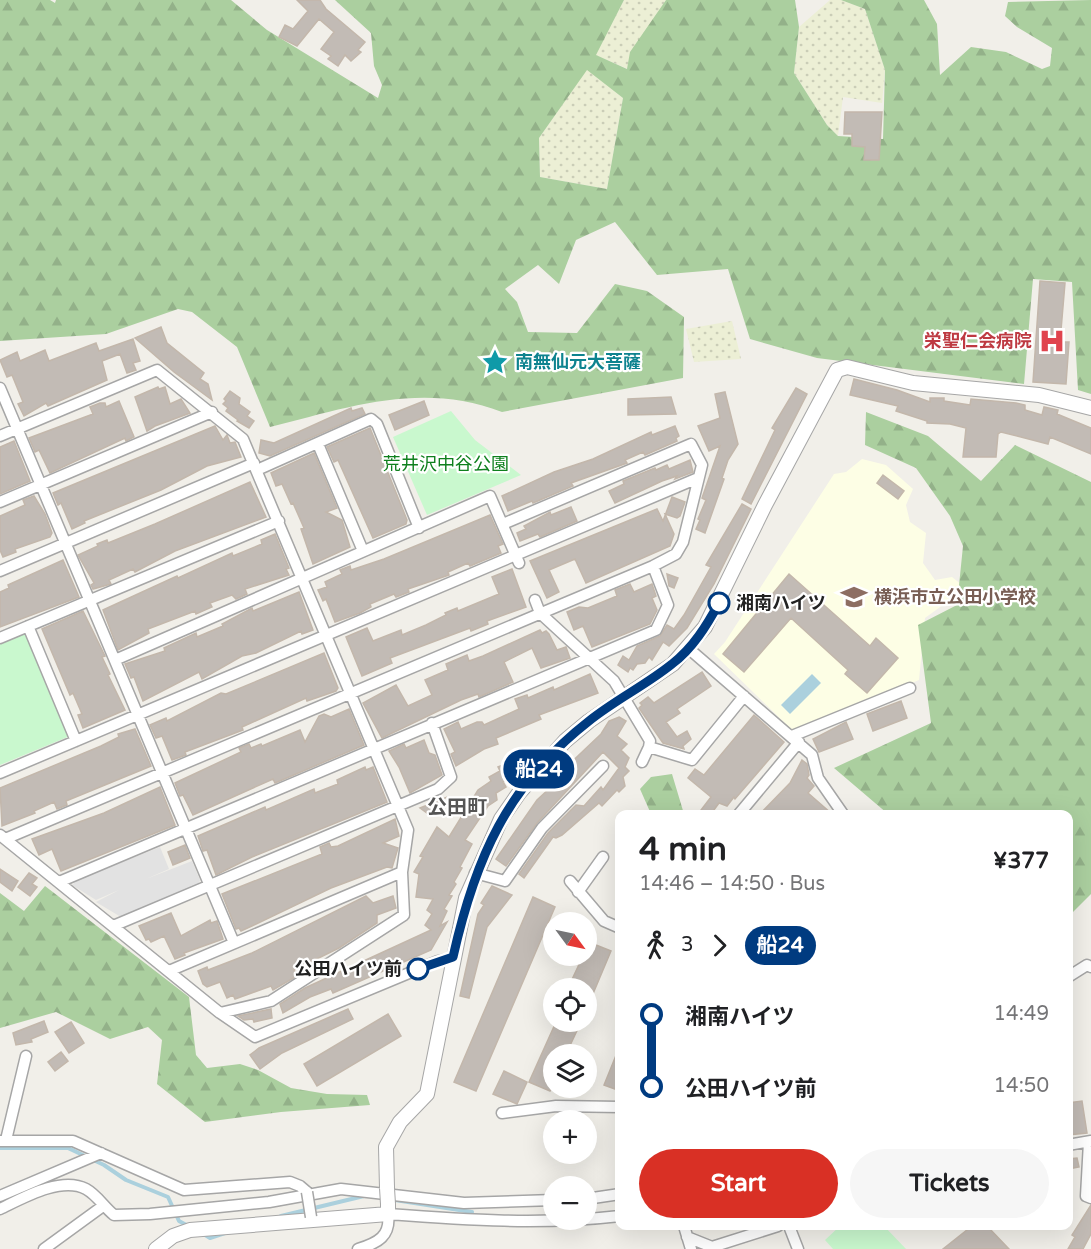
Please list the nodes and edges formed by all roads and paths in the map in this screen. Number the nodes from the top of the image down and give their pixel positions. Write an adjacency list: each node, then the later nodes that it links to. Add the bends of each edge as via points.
1 (0, 388): 4 (street)
2 (1091, 408): 26 (street, via 1039,395 913,383 847,367 837,370 765,505 719,603)
3 (212, 412): 4 (street, via 158,370); 7 (street, via 243,439); 9 (street)
4 (18, 428): 5 (street); 9 (street)
5 (0, 436)
6 (318, 444): 7 (street); 13 (street, via 371,419 377,424); 15 (street)
7 (256, 466): 11 (street); 14 (street)
8 (698, 478): 12 (street, via 702,465 691,444); 16 (street); 17 (street, via 683,542 676,554)
9 (41, 484): 10 (street); 14 (street)
10 (0, 502)
11 (279, 521): 19 (street); 20 (street)
12 (503, 524): 13 (street, via 490,496); 16 (street)
13 (419, 528): 15 (street)
14 (66, 543): 18 (street); 20 (street)
15 (363, 551): 19 (street)
16 (517, 559): 24 (street)
17 (654, 566): 22 (street); 27 (street, via 668,605 656,630)
18 (0, 571)
19 (303, 577): 24 (street); 28 (street)
20 (90, 600): 23 (street); 28 (street)
21 (535, 600): 22 (street)
22 (540, 613): 27 (street); 30 (street)
23 (28, 626): 25 (street); 36 (street)
24 (326, 635): 30 (street); 33 (street)
25 (0, 638)
26 (688, 648): 31 (street); 32 (street, via 673,664)
27 (590, 659): 32 (street, via 614,681); 34 (street)
28 (115, 660): 33 (street)
29 (910, 688): 35 (street)
30 (351, 693): 38 (street); 41 (street)
31 (744, 696): 35 (street); 37 (street, via 692,760)
32 (623, 697): 37 (street, via 650,741); 50 (street, via 565,741 519,793 501,819)
33 (138, 716): 36 (street); 41 (street)
34 (432, 723): 38 (street); 43 (street, via 451,777 438,789)
35 (795, 739): 44 (street); 45 (street, via 812,755 818,778)
36 (76, 741): 42 (street)
37 (649, 747): 39 (street)
38 (376, 749): 43 (street); 46 (street)
39 (642, 762)
40 (603, 766): 50 (street, via 542,828 505,881)
41 (162, 772): 46 (street); 47 (street)
42 (0, 773)
43 (399, 807): 49 (street, via 408,830); 53 (street)
44 (742, 810)
45 (840, 810)
46 (186, 829): 52 (street); 53 (street)
47 (2, 837): 52 (street)
48 (603, 857): 54 (street)
49 (402, 872): 57 (street); 62 (street, via 404,915 399,919 271,1001)
50 (475, 873): 58 (street)
51 (570, 881): 54 (street)
52 (59, 882): 55 (street)
53 (209, 884): 55 (street); 57 (street)
54 (578, 892): 56 (street, via 604,921)
55 (113, 926): 60 (street)
56 (615, 926)
57 (234, 943): 60 (street)
58 (453, 957): 62 (street, via 255,1037); 77 (street, bridge, via 427,1094 392,1134 386,1147)
59 (1091, 967): 61 (street, via 1087,965)
60 (169, 970): 62 (street)
61 (1073, 973)
62 (220, 1012)
63 (26, 1056): 66 (street)
64 (615, 1107): 65 (street, via 556,1106)
65 (502, 1113)
66 (3, 1140): 69 (street, via 73,1141)
67 (1090, 1141): 68 (street); 73 (street, via 1086,1196)
68 (1073, 1144)
69 (101, 1154): 71 (street); 79 (street, bridge, via 184,1190 290,1182 305,1188)
70 (615, 1195): 72 (street)
71 (0, 1196)
72 (597, 1197)
73 (1091, 1198)
74 (543, 1200): 75 (street, via 464,1203 342,1189 269,1202 150,1214 114,1215)
75 (103, 1206): 76 (street, via 86,1190 65,1185); 84 (street)
76 (0, 1209)
77 (388, 1209): 78 (street, via 500,1222); 79 (street); 86 (street, via 390,1226 383,1238)
78 (615, 1217)
79 (311, 1219): 85 (street, via 190,1230 173,1236)
80 (685, 1230): 83 (street)
81 (765, 1230): 83 (street, via 712,1247)
82 (791, 1230): 88 (street)
83 (687, 1237): 87 (street)
84 (44, 1249)
85 (156, 1249)
86 (358, 1249)
87 (692, 1249)
88 (798, 1249)

